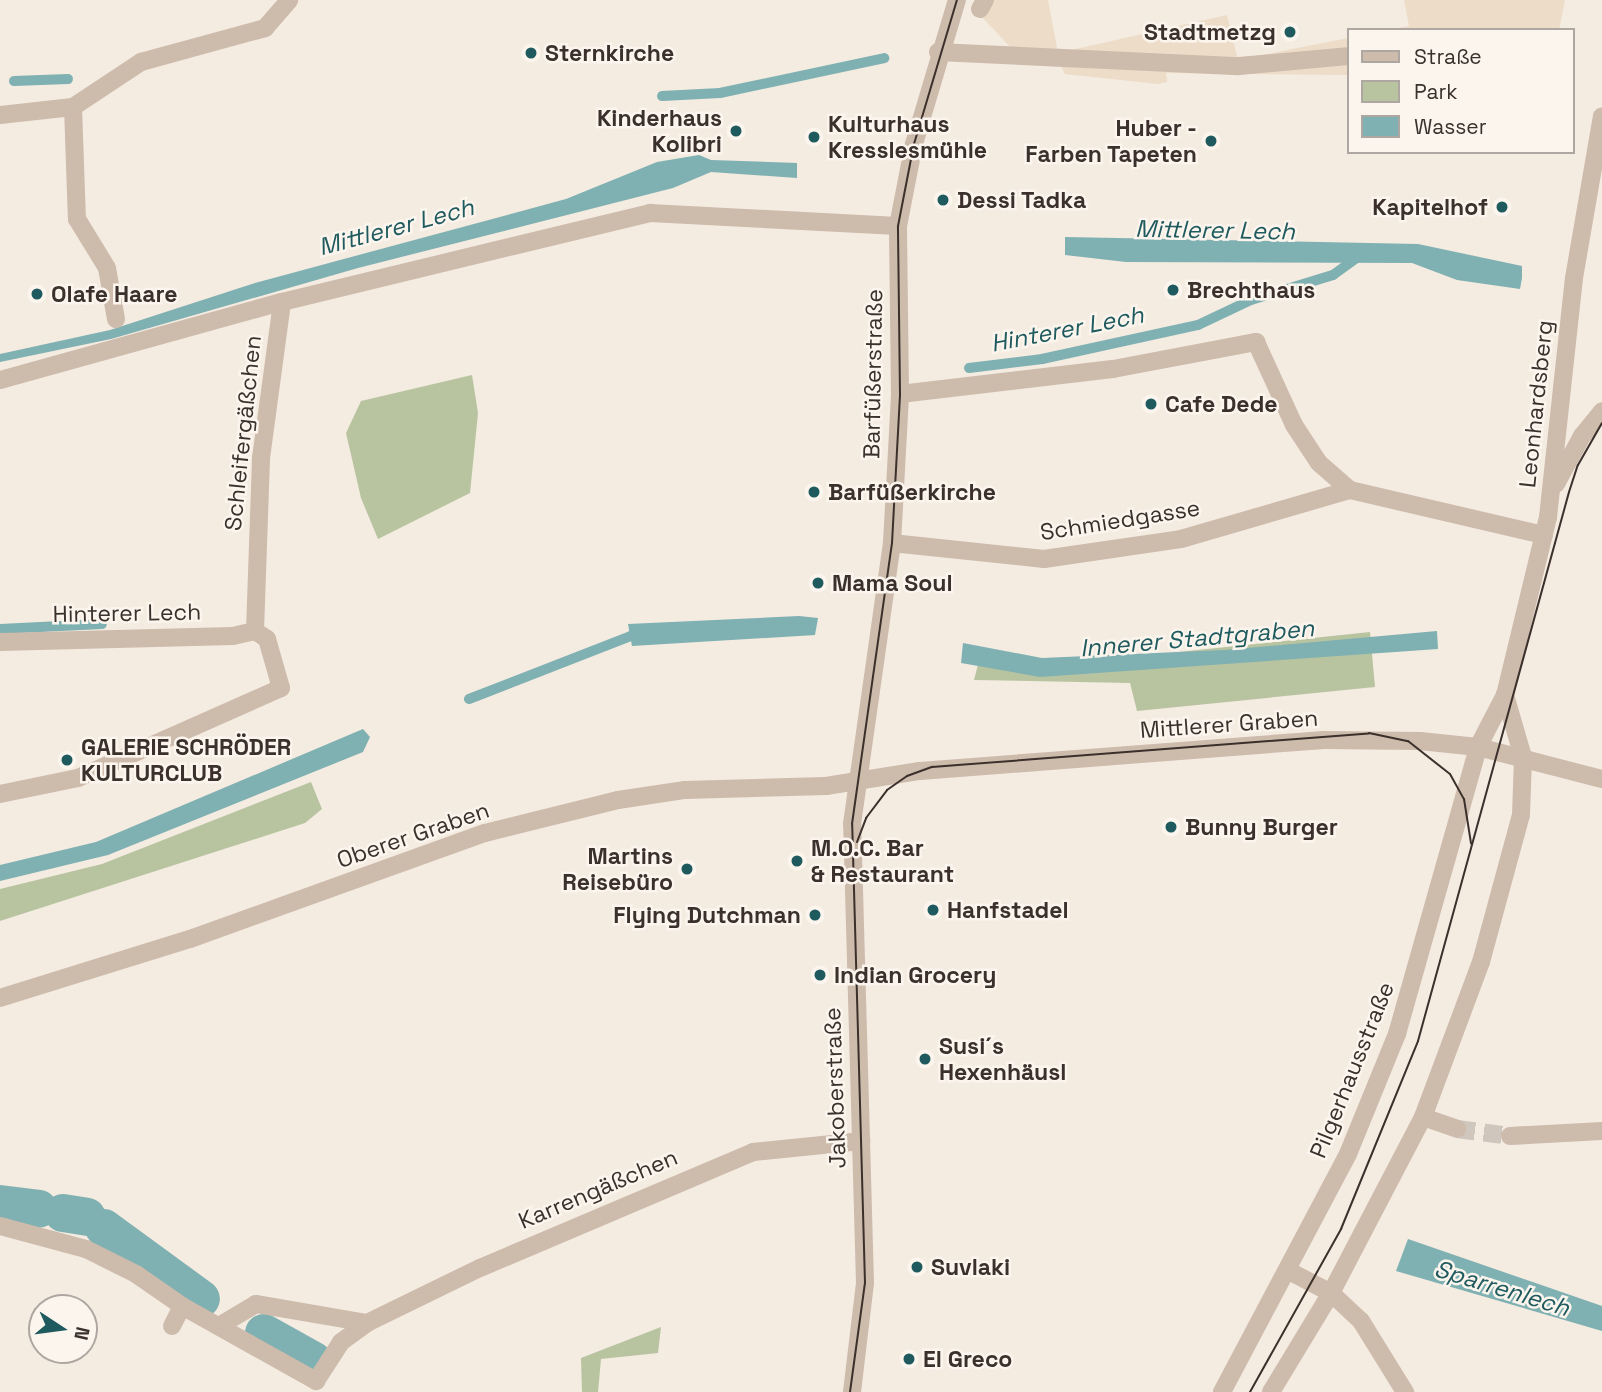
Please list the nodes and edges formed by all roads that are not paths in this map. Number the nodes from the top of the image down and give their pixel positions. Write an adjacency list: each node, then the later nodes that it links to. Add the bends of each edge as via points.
1 (289, 0): 5 (street, via 265,28 141,62)
2 (957, 0): 3 (street, Barfüßerstraße)
3 (938, 52): 4 (street, via 1239,66); 8 (street, Barfüßerstraße)
4 (1346, 56)
5 (73, 107): 6 (street); 10 (street, via 77,219 107,268)
6 (0, 115)
7 (1602, 116): 15 (street, Leonhardsberg, via 1574,278)
8 (898, 226): 9 (street, via 650,213); 12 (street, Barfüßerstraße)
9 (282, 302): 10 (street); 18 (street, Schleifergäßchen, via 261,458)
10 (118, 330): 11 (street)
11 (0, 380)
12 (900, 394): 14 (street, via 1113,369 1256,342 1294,425 1320,463); 17 (street, Barfüßerstraße)
13 (1602, 411): 15 (street, via 1582,436)
14 (1350, 491): 16 (street, Schmiedgasse); 17 (street, Schmiedgasse, via 1181,539 1044,559)
15 (1551, 494): 16 (street, Leonhardsberg)
16 (1544, 535): 20 (street, Leonhardsberg)
17 (892, 543): 24 (street, Barfüßerstraße)
18 (255, 631): 19 (street, Hinterer Lech, via 233,636); 25 (street, via 267,639 281,688 78,778)
19 (0, 642)
20 (1505, 695): 21 (street, Leonhardsberg); 22 (street, Leonhardsberg)
21 (1478, 747): 22 (street, Mittlerer Graben); 24 (street, Mittlerer Graben, via 1324,740 920,771); 33 (street, Pilgerhausstraße, via 1396,1034 1348,1154)
22 (1523, 757): 23 (street, Mittlerer Graben); 27 (street, via 1517,833 1481,962)
23 (1602, 779)
24 (856, 782): 26 (street, Oberer Graben, via 685,790 618,800 485,833 190,939); 31 (street, Jakoberstraße, via 852,824)
25 (0, 794)
26 (0, 998)
27 (1423, 1116): 28 (street); 34 (street)
28 (1457, 1129)
29 (1602, 1131): 30 (street)
30 (1510, 1136)
31 (861, 1141): 36 (street, Karrengäßchen, via 753,1153 480,1268); 39 (street, Jakoberstraße, via 865,1283)
32 (0, 1226): 35 (street, via 86,1249 136,1273)
33 (1289, 1271): 34 (street); 40 (street, Pilgerhausstraße)
34 (1331, 1293): 41 (street); 42 (street, via 1361,1321)
35 (182, 1306): 37 (street); 38 (street)
36 (367, 1323): 38 (street, via 256,1304); 38 (street, Karrengäßchen, via 341,1342 316,1381)
37 (172, 1326)
38 (219, 1326)
39 (852, 1392)
40 (1222, 1392)
41 (1271, 1392)
42 (1405, 1392)

